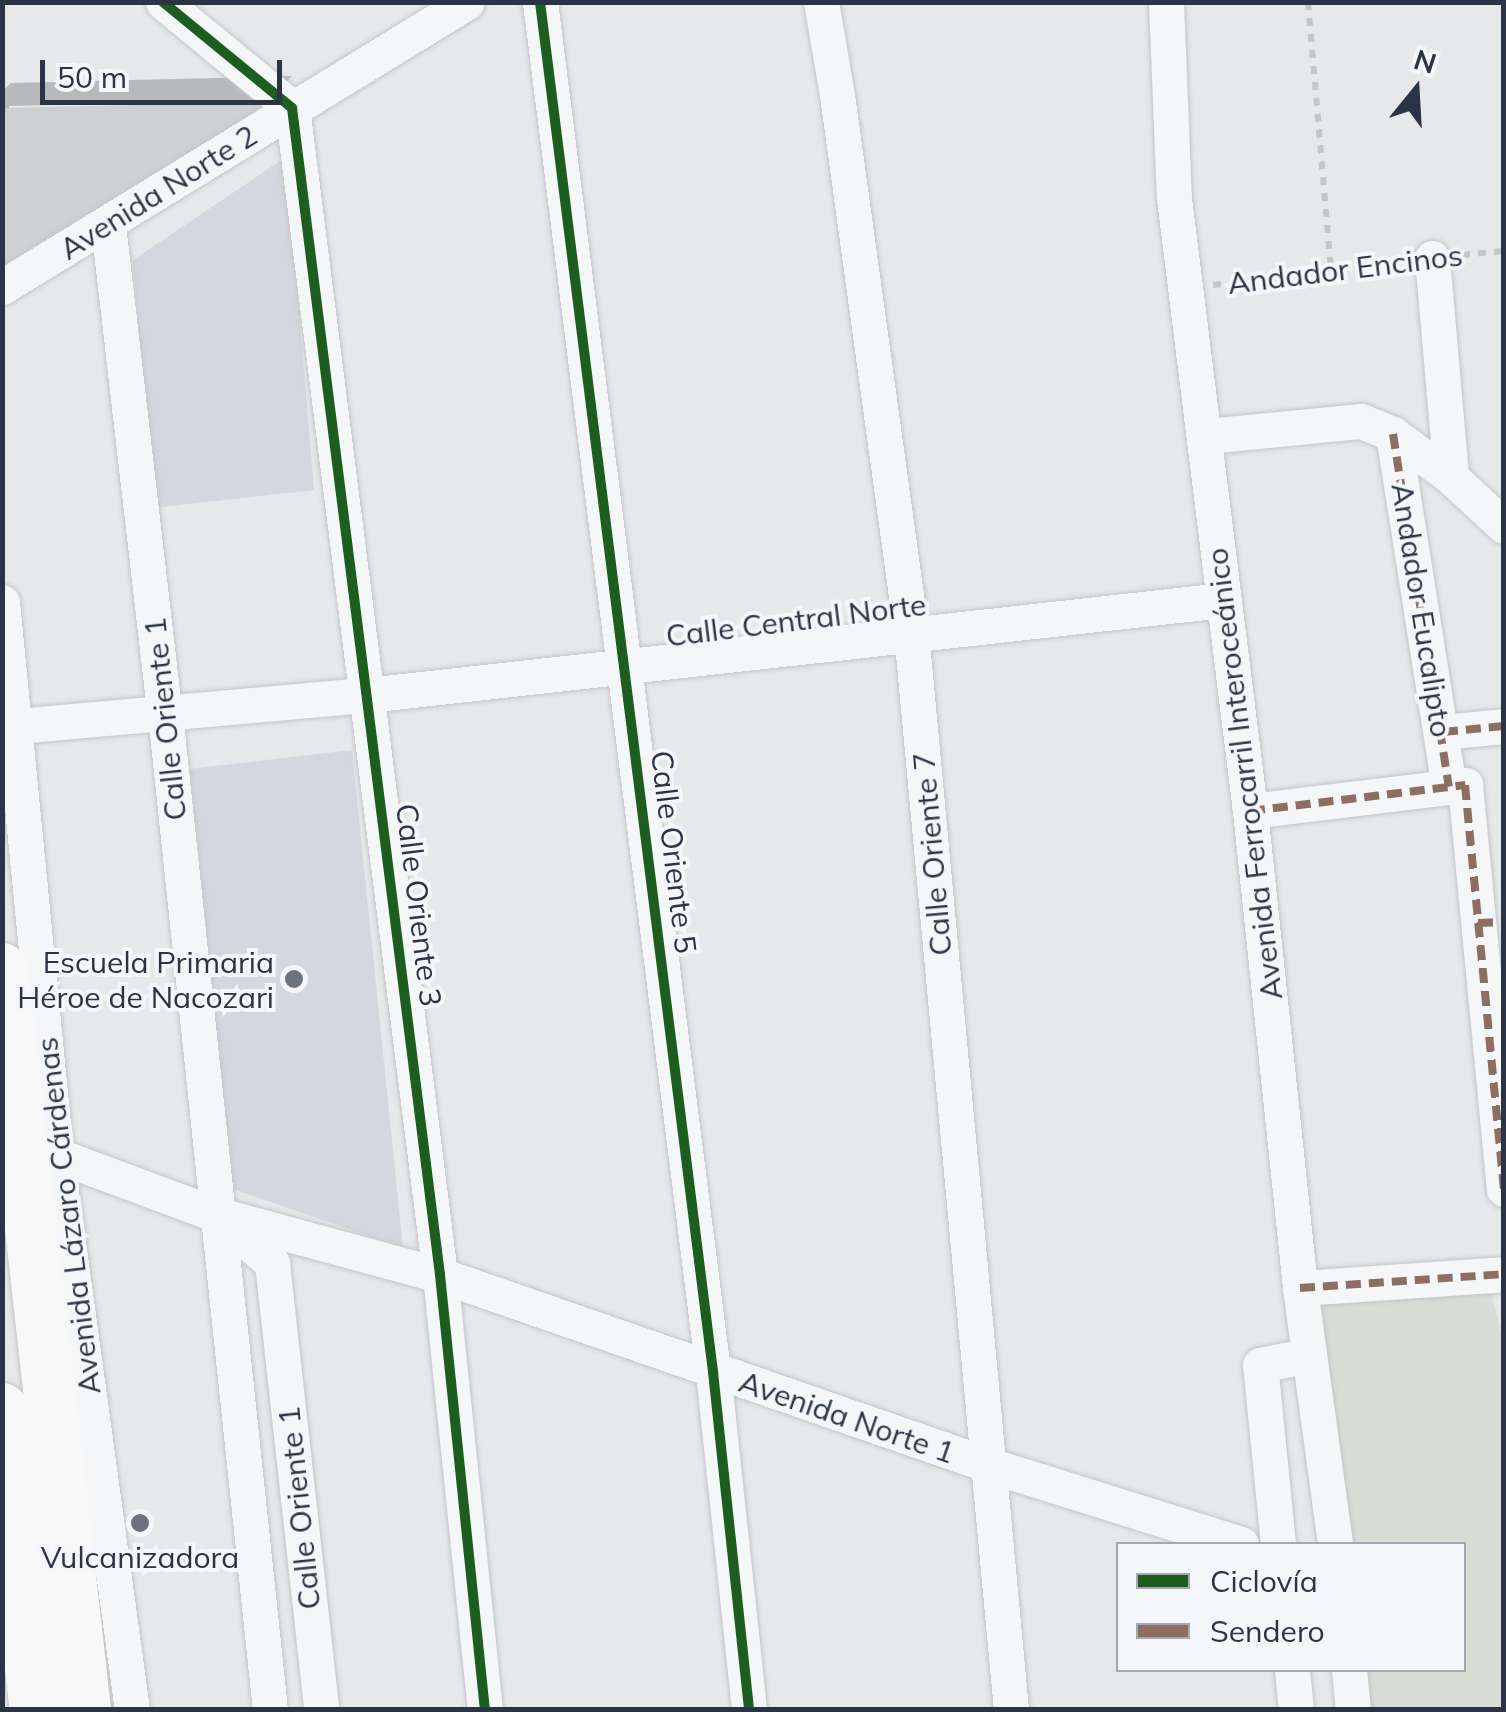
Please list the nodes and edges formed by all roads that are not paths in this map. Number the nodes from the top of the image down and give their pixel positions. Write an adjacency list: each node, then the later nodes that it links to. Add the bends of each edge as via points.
1 (163, 2): 6 (street)
2 (467, 2): 6 (street, Avenida Norte 2)
3 (540, 2): 17 (street, Calle Oriente 5)
4 (820, 2): 16 (street, Calle Oriente 7)
5 (1166, 2): 11 (street, Avenida Ferrocarril Interoceánico, via 1174,198)
6 (292, 108): 7 (street, Avenida Norte 2); 18 (street, Calle Oriente 3)
7 (108, 224): 9 (street, Avenida Norte 2); 19 (street, Calle Oriente 1)
8 (1432, 258): 12 (street)
9 (2, 288)
10 (1393, 434): 11 (street, via 1362,420); 12 (street); 22 (street, Andador Eucalipto)
11 (1207, 436): 14 (street, Avenida Ferrocarril Interoceánico)
12 (1451, 477): 13 (street)
13 (1504, 526)
14 (1222, 600): 16 (street, Calle Central Norte); 24 (street, Avenida Ferrocarril Interoceánico)
15 (2, 602): 20 (street, Avenida Lázaro Cárdenas)
16 (911, 632): 17 (street, Calle Central Norte); 36 (street, Calle Oriente 7)
17 (626, 665): 18 (street, Calle Central Norte); 34 (street, Calle Oriente 5)
18 (367, 695): 19 (street, Calle Central Norte); 31 (street, Calle Oriente 3)
19 (166, 714): 20 (street, Calle Central Norte); 29 (street, Calle Oriente 1)
20 (17, 726): 27 (street, Avenida Lázaro Cárdenas)
21 (1504, 726): 22 (street)
22 (1443, 732): 23 (street, Andador Eucalipto)
23 (1457, 786): 24 (street); 25 (street, Andador Eucalipto)
24 (1250, 810): 32 (street, Avenida Ferrocarril Interoceánico)
25 (1491, 923): 28 (street, Andador Eucalipto)
26 (2, 969): 43 (highway, Avenida Lázaro Cárdenas)
27 (56, 1155): 29 (street, Avenida Norte 1); 44 (street, Avenida Lázaro Cárdenas)
28 (1504, 1189)
29 (215, 1214): 31 (street, Avenida Norte 1); 45 (street, Calle Oriente 1); 46 (street, Calle Oriente 1, via 272,1263)
30 (1504, 1274): 32 (street)
31 (440, 1275): 34 (street, Avenida Norte 1); 47 (street, Calle Oriente 3)
32 (1300, 1288): 33 (street, Avenida Ferrocarril Interoceánico)
33 (1309, 1355): 38 (street, via 1260,1365); 39 (street, Avenida Ferrocarril Interoceánico)
34 (713, 1372): 36 (street, Avenida Norte 1); 48 (street, Calle Oriente 5)
35 (2, 1408): 42 (highway)
36 (988, 1465): 37 (street, Avenida Norte 1); 49 (street, Calle Oriente 7)
37 (1235, 1542)
38 (1278, 1542)
39 (1335, 1542)
40 (1292, 1672): 50 (street)
41 (1349, 1672): 51 (street)
42 (36, 1710)
43 (84, 1710)
44 (132, 1710)
45 (270, 1710)
46 (321, 1710)
47 (486, 1710)
48 (750, 1710)
49 (1011, 1710)
50 (1296, 1710)
51 (1353, 1710)

